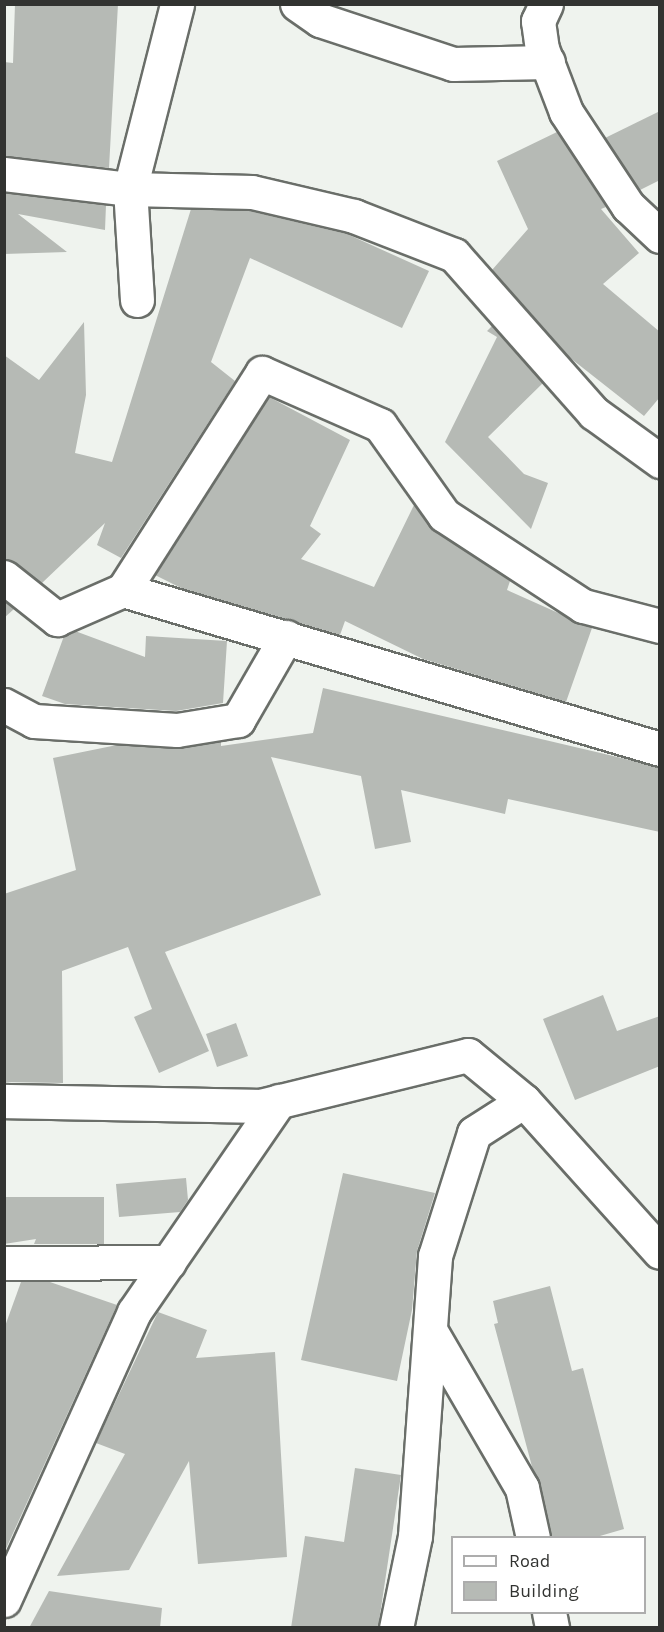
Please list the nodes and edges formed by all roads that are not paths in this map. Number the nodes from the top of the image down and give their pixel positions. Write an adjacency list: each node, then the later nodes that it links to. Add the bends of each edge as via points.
1 (177, 4): 6 (street)
2 (297, 4): 4 (street, via 320,20 453,64)
3 (546, 4): 4 (street, via 538,21)
4 (548, 62): 7 (street, via 573,121 628,206)
5 (4, 174): 6 (street)
6 (130, 189): 8 (street); 9 (street, via 252,192 354,216 454,255 594,413)
7 (660, 236)
8 (137, 300)
9 (660, 460)
10 (4, 577): 11 (street, via 57,619)
11 (123, 590): 12 (street, via 262,373 380,425 444,515 583,606); 13 (street)
12 (660, 626)
13 (285, 637): 14 (street, via 238,720 177,730 34,721); 15 (street)
14 (4, 705)
15 (660, 749)
16 (4, 1101): 17 (street, via 260,1106)
17 (279, 1101): 18 (street, via 468,1054); 20 (street)
18 (524, 1101): 19 (street); 22 (street, via 474,1133 435,1257)
19 (660, 1252)
20 (169, 1262): 21 (street); 24 (street, via 134,1312)
21 (4, 1263)
22 (430, 1330): 23 (street, via 522,1488); 25 (street, via 415,1536)
23 (533, 1536)
24 (4, 1600)
25 (396, 1628)

